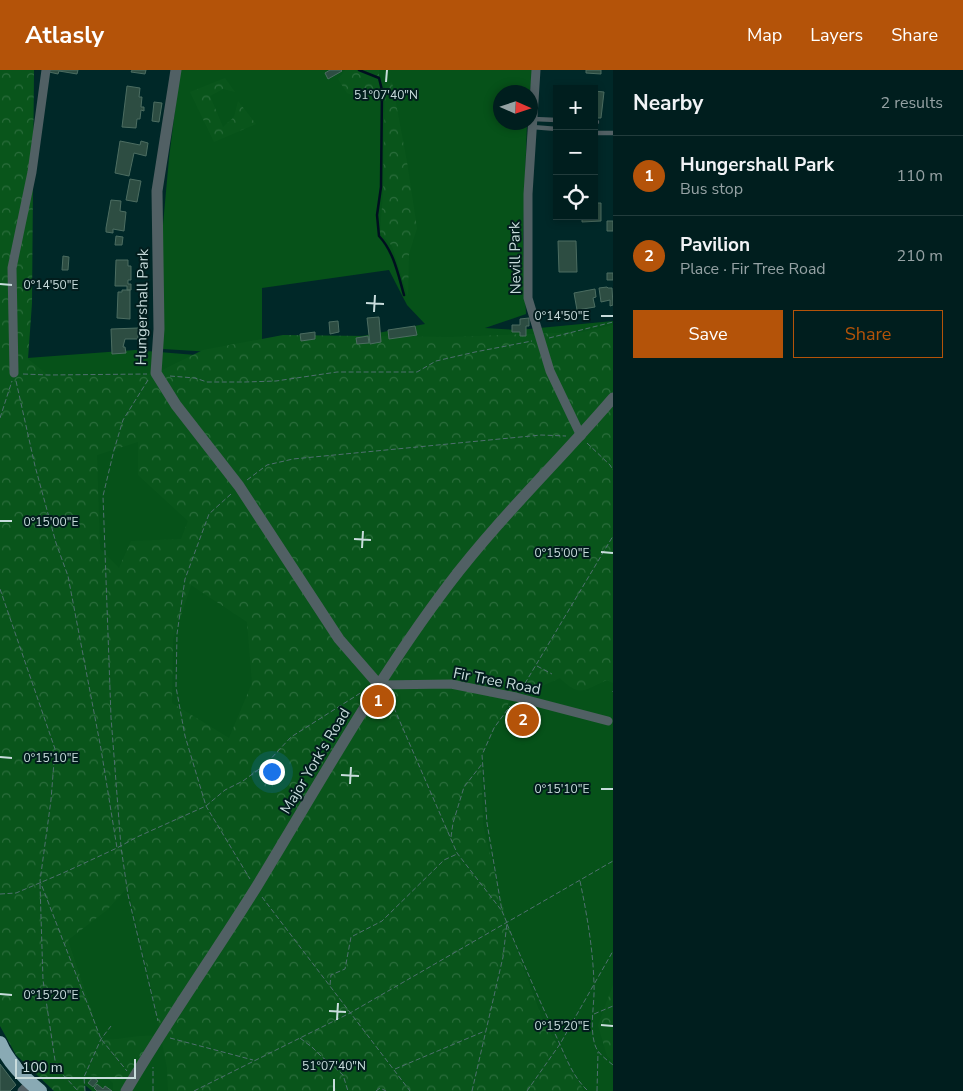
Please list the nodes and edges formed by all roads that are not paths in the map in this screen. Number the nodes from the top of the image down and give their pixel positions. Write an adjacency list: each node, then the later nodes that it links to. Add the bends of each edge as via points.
1 (46, 70): 12 (street, via 32,172 12,268)
2 (176, 70): 15 (street, Hungershall Park, via 157,191 160,329 156,373 176,405 239,486 339,639)
3 (536, 70): 4 (street, Nevill Park)
4 (535, 85)
5 (553, 120): 6 (lane)
6 (538, 122)
7 (538, 124): 8 (lane)
8 (553, 128)
9 (533, 130): 14 (street, Nevill Park, via 528,194 528,298 550,371)
10 (598, 133): 11 (lane)
11 (613, 133)
12 (14, 373)
13 (613, 398): 14 (street, Major York's Road)
14 (580, 436): 15 (street, Major York's Road, via 450,582)
15 (378, 685): 16 (street, Fir Tree Road, via 451,684); 19 (street, Major York's Road, via 255,888)
16 (608, 721)
17 (0, 1043): 18 (highway)
18 (30, 1088)
19 (126, 1091)

